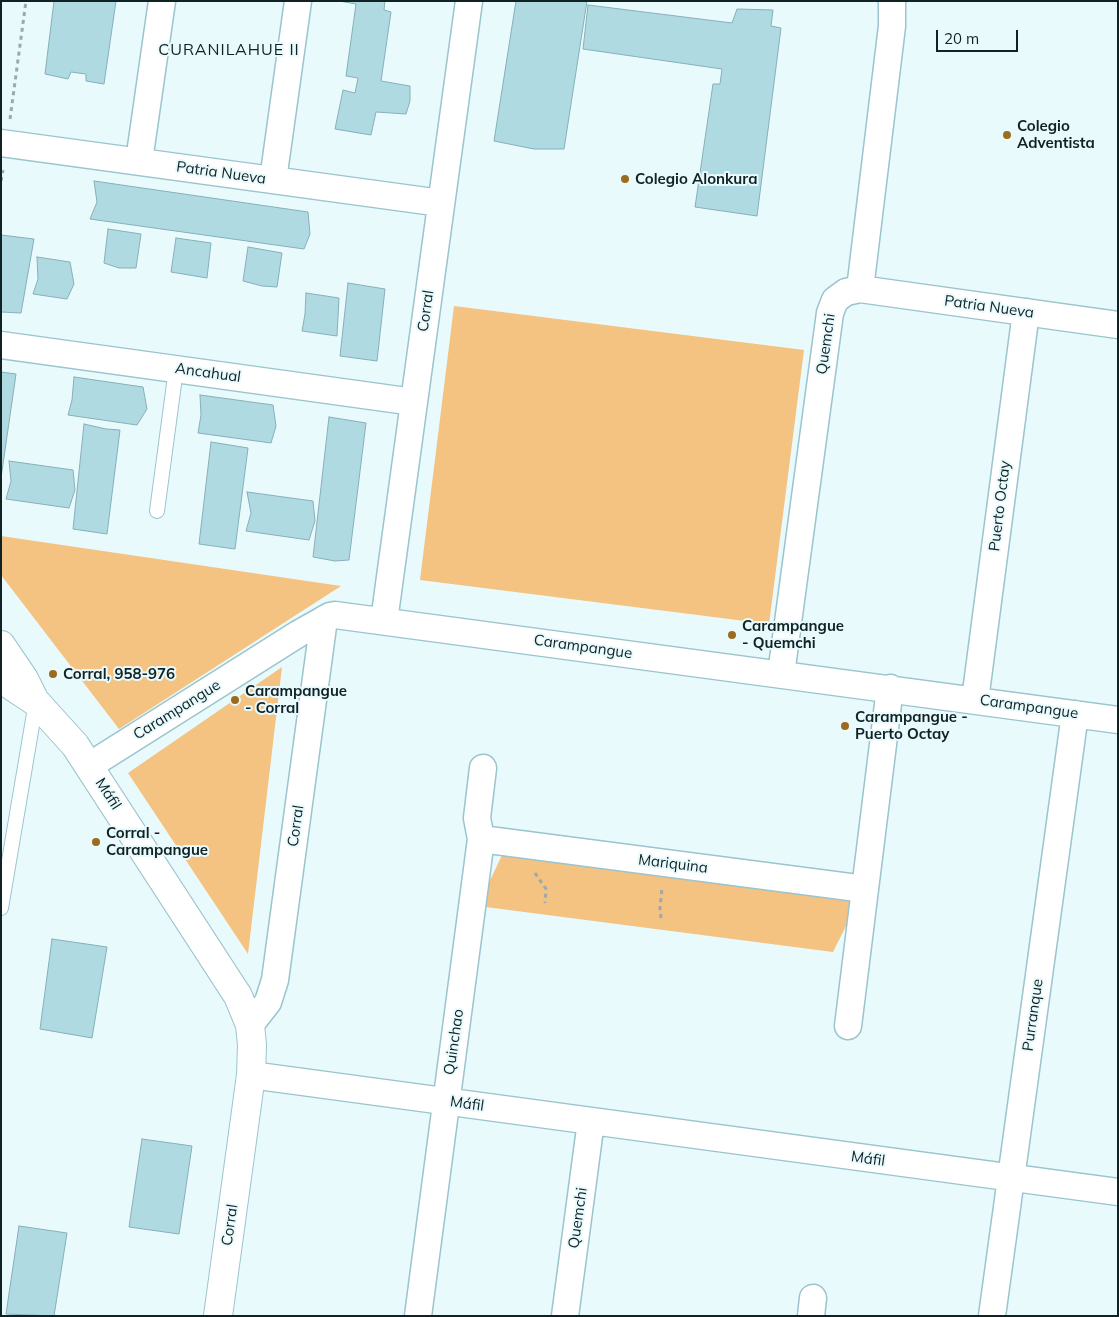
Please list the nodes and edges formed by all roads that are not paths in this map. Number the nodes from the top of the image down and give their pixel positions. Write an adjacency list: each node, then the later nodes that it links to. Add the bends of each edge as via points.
1 (162, 1): 6 (street)
2 (298, 1): 7 (street)
3 (469, 1): 8 (street, Corral)
4 (892, 1): 9 (street, via 892,26)
5 (5, 133): 6 (street, Patria Nueva)
6 (139, 162): 7 (street, Patria Nueva)
7 (273, 180): 8 (street, Patria Nueva)
8 (441, 202): 14 (street, Corral)
9 (860, 289): 10 (street, Patria Nueva); 19 (street, Quemchi, via 840,295 831,306)
10 (1026, 312): 11 (street, Patria Nueva); 22 (street, Puerto Octay)
11 (1118, 325)
12 (1, 345): 13 (street, Ancahual)
13 (176, 369): 14 (street, Ancahual); 15 (lane)
14 (414, 402): 17 (street, Corral)
15 (157, 511)
16 (324, 619): 17 (street, Carampangue, via 335,615); 26 (street, Carampangue); 32 (street, Corral, via 274,980 268,1002)
17 (384, 621): 19 (street, Carampangue)
18 (1, 645): 23 (street, Máfil)
19 (781, 674): 21 (street, Carampangue)
20 (1, 680): 23 (street, Máfil)
21 (890, 688): 22 (street, Carampangue); 30 (street)
22 (975, 700): 24 (street, Carampangue)
23 (36, 702): 26 (street, Máfil); 29 (lane)
24 (1075, 714): 25 (street, Carampangue); 37 (street, Purranque)
25 (1118, 720)
26 (89, 766): 32 (street, Máfil, via 238,996)
27 (483, 768): 28 (street, Quinchao, via 477,818)
28 (481, 839): 30 (street, Mariquina); 35 (street, Quinchao)
29 (4, 872): 31 (lane)
30 (865, 889): 33 (street)
31 (1, 908)
32 (250, 1025): 34 (street, Máfil)
33 (848, 1026)
34 (251, 1075): 35 (street, Máfil); 39 (street, Corral)
35 (446, 1101): 36 (street, Máfil); 40 (street, Quinchao)
36 (591, 1121): 37 (street, Máfil); 41 (street, Quemchi)
37 (1011, 1178): 38 (street, Máfil); 42 (street, Purranque)
38 (1118, 1192)
39 (218, 1316)
40 (418, 1316)
41 (565, 1316)
42 (992, 1316)

